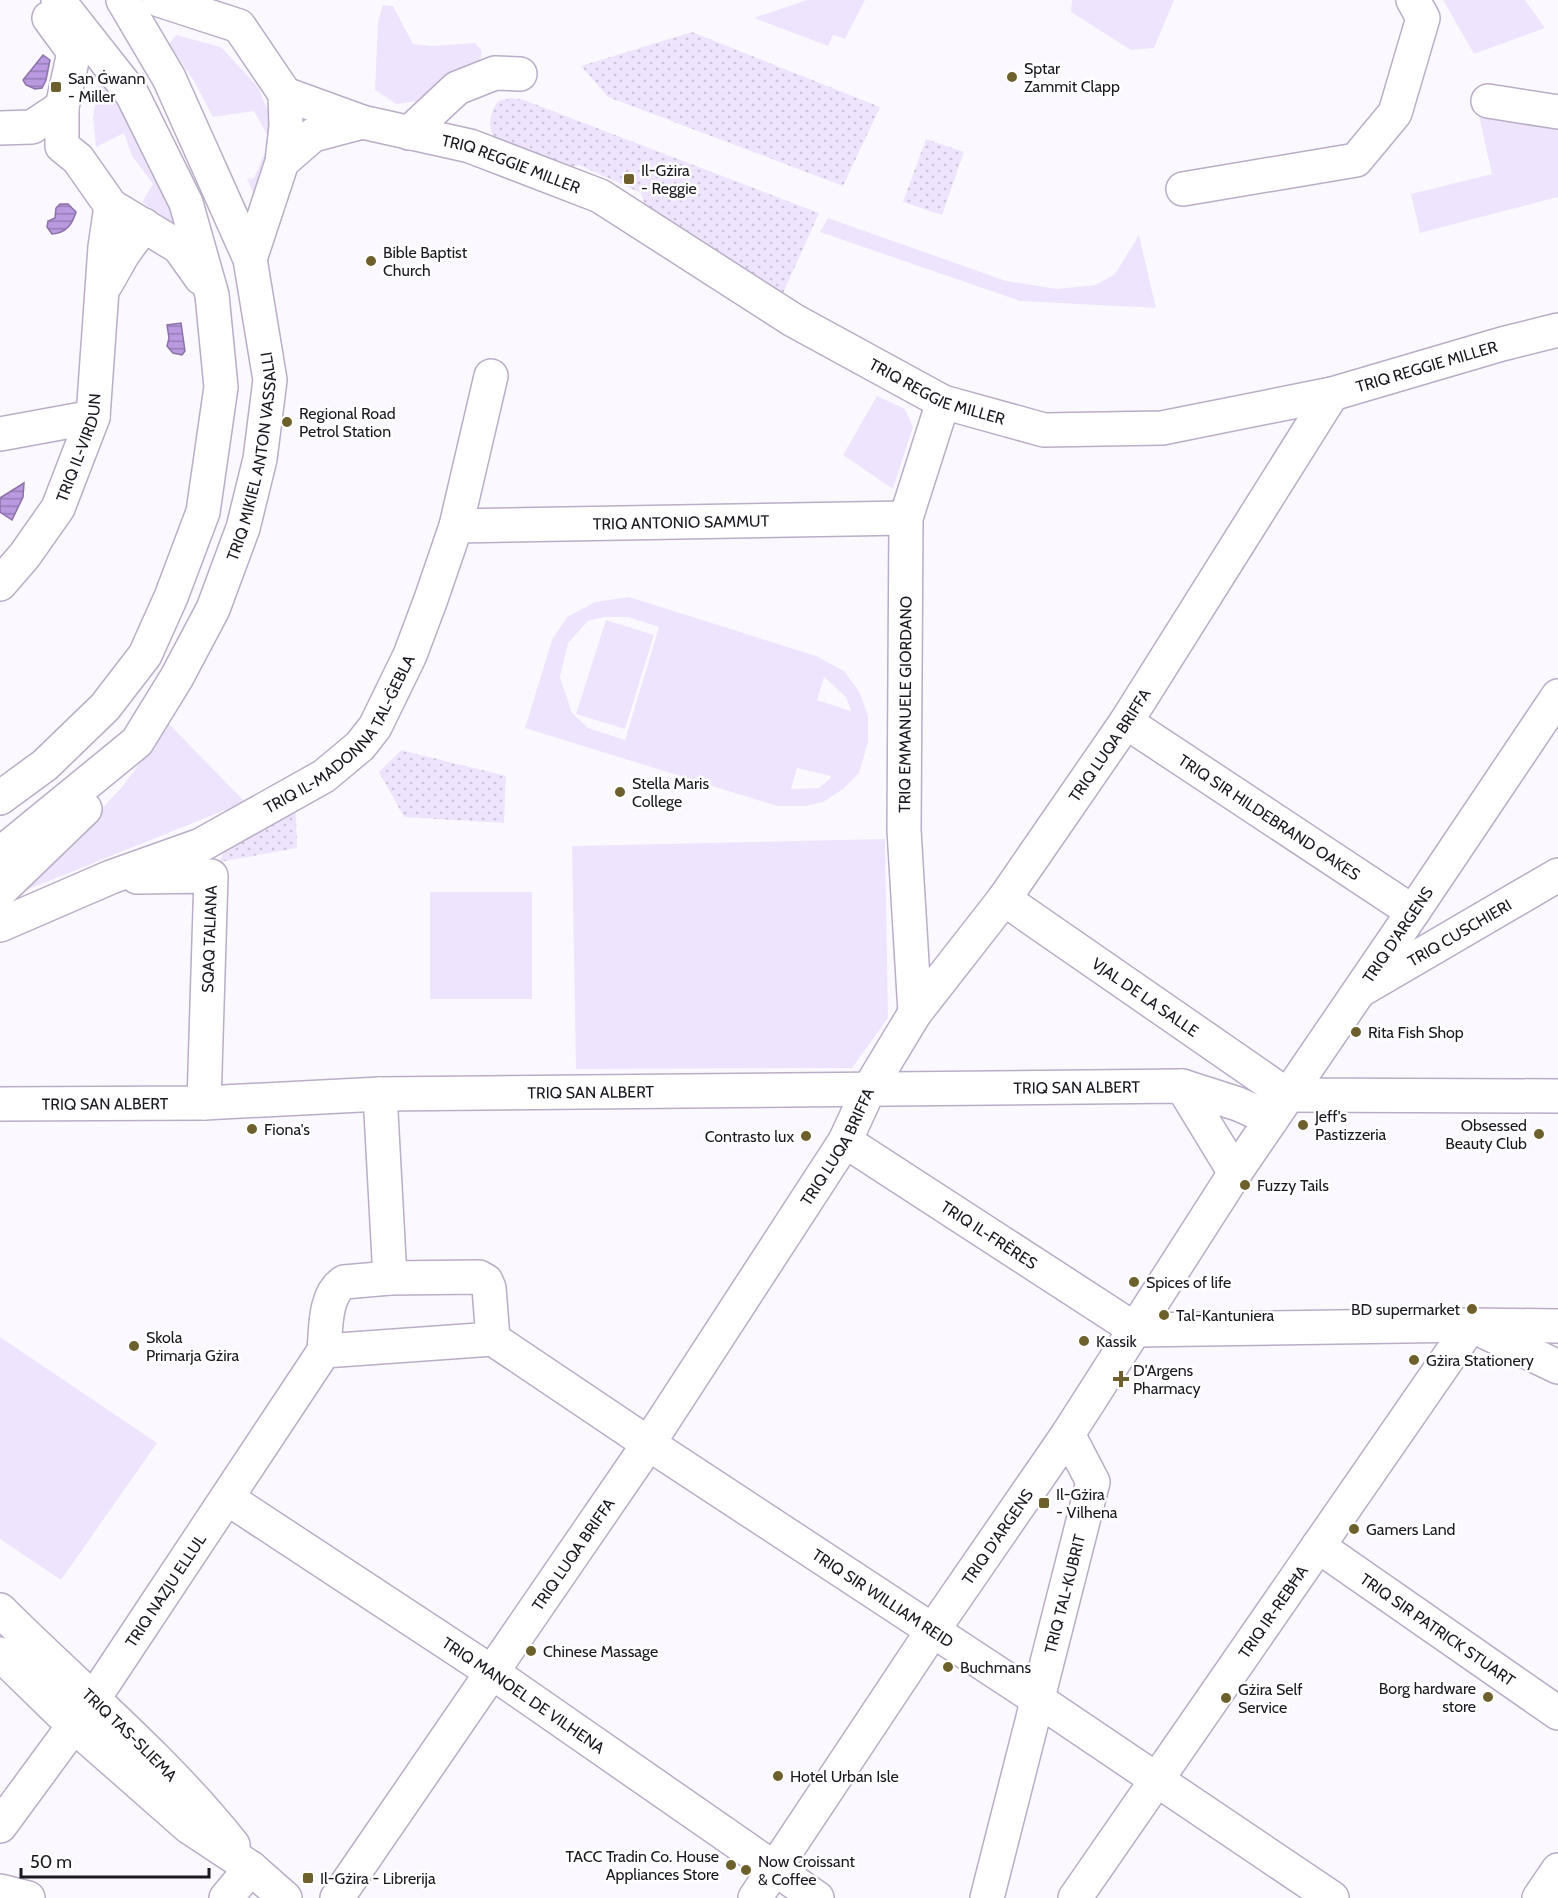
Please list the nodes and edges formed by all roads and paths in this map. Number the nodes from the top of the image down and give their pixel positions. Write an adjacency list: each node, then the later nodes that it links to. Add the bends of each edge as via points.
1 (36, 0): 9 (main road, via 74,52)
2 (58, 0): 22 (main road, TRIQ MIKIEL ANTON VASSALLI, via 132,94 186,202)
3 (123, 0): 20 (main road, TRIQ MIKIEL ANTON VASSALLI, via 169,78)
4 (159, 0): 7 (main road, via 239,26)
5 (1413, 0): 17 (main road, via 1423,18 1395,113 1356,160)
6 (520, 74): 14 (main road, via 495,73 457,88)
7 (285, 94): 11 (main road, TRIQ REGGIE MILLER); 16 (main road)
8 (1488, 101): 10 (main road)
9 (63, 107): 12 (main road); 15 (main road)
10 (1558, 112)
11 (362, 122): 14 (main road, TRIQ REGGIE MILLER); 16 (main road, TRIQ REGGIE MILLER, via 313,135)
12 (32, 127): 13 (main road); 15 (main road)
13 (0, 128)
14 (409, 133): 26 (main road, TRIQ REGGIE MILLER, via 470,146 600,196 793,320)
15 (62, 146): 18 (main road, via 78,159)
16 (282, 162): 20 (main road)
17 (1183, 189)
18 (111, 206): 19 (main road); 21 (main road, TRIQ IL-VIRDUN)
19 (144, 225): 21 (main road, TRIQ IL-VIRDUN); 22 (main road, via 178,247)
20 (250, 259): 34 (main road, TRIQ MIKIEL ANTON VASSALLI, via 270,380 260,459 243,528 213,609)
21 (102, 291): 27 (main road, TRIQ IL-VIRDUN)
22 (212, 295): 35 (main road, TRIQ MIKIEL ANTON VASSALLI, via 221,387 214,446 203,512 171,597 146,655 105,707 45,765)
23 (1558, 330): 25 (main road, TRIQ REGGIE MILLER)
24 (491, 376): 30 (main road, TRIQ IL-MADONNA TAL-ĠEBLA)
25 (1332, 394): 26 (main road, TRIQ REGGIE MILLER, via 1162,428 1044,430); 33 (main road, TRIQ LUQA BRIFFA)
26 (943, 402): 29 (main road, TRIQ EMMANUELE GIORDANO)
27 (93, 417): 28 (main road); 31 (main road, TRIQ IL-VIRDUN, via 58,508)
28 (0, 434)
29 (906, 518): 30 (main road, TRIQ ANTONIO SAMMUT); 44 (main road, TRIQ EMMANUELE GIORDANO, via 904,830)
30 (456, 526): 38 (main road, TRIQ IL-MADONNA TAL-ĠEBLA, via 410,655 375,727 360,746 324,776 201,845)
31 (0, 584)
32 (1558, 696): 41 (main road, TRIQ D'ARGENS)
33 (1126, 722): 40 (main road, TRIQ LUQA BRIFFA); 41 (main road, TRIQ SIR HILDEBRAND OAKES)
34 (138, 742): 36 (main road, TRIQ MIKIEL ANTON VASSALLI); 39 (main road, via 100,794)
35 (0, 798)
36 (0, 854)
37 (1558, 875): 43 (main road, TRIQ CUSCHIERI)
38 (111, 877): 42 (main road, TRIQ IL-MADONNA TAL-ĠEBLA); 50 (main road, SQAQ TALIANA, via 211,876)
39 (0, 891)
40 (1004, 899): 44 (main road, TRIQ LUQA BRIFFA); 49 (main road, VJAL DE LA SALLE)
41 (1413, 912): 43 (main road, TRIQ D'ARGENS)
42 (0, 925)
43 (1361, 990): 49 (main road, TRIQ D'ARGENS)
44 (915, 1013): 46 (main road, TRIQ LUQA BRIFFA)
45 (1182, 1086): 46 (main road, TRIQ SAN ALBERT); 49 (main road, TRIQ SAN ALBERT, via 1238,1104); 53 (main road)
46 (869, 1089): 47 (main road, TRIQ SAN ALBERT); 52 (main road, TRIQ LUQA BRIFFA)
47 (380, 1094): 50 (main road, TRIQ SAN ALBERT); 54 (main road)
48 (1558, 1096): 49 (main road, TRIQ SAN ALBERT)
49 (1274, 1097): 53 (main road, TRIQ D'ARGENS)
50 (204, 1103): 51 (main road, TRIQ SAN ALBERT)
51 (0, 1104)
52 (845, 1141): 57 (main road, TRIQ IL-FRÈRES); 62 (main road, TRIQ LUQA BRIFFA)
53 (1235, 1173): 57 (main road, TRIQ D'ARGENS)
54 (390, 1278): 58 (main road, via 479,1277 486,1281); 59 (main road, via 344,1282 338,1286 330,1302)
55 (1471, 1325): 56 (main road); 57 (main road); 60 (main road); 64 (main road, TRIQ IR-REBĦA)
56 (1558, 1326)
57 (1136, 1330): 61 (main road, TRIQ D'ARGENS)
58 (493, 1339): 59 (main road); 62 (main road, TRIQ SIR WILLIAM REID)
59 (324, 1351): 63 (main road, TRIQ NAZJU ELLUL)
60 (1558, 1367)
61 (1068, 1434): 66 (main road, TRIQ D'ARGENS); 70 (main road, TRIQ TAL-KUBRIT, via 1093,1482)
62 (649, 1444): 66 (main road, TRIQ SIR WILLIAM REID); 68 (main road, TRIQ LUQA BRIFFA)
63 (227, 1498): 68 (main road, TRIQ MANOEL DE VILHENA); 69 (main road, TRIQ NAZJU ELLUL)
64 (1318, 1546): 71 (main road, TRIQ SIR PATRICK STUART); 73 (main road, TRIQ IR-REBĦA)
65 (0, 1610): 69 (main road, TRIQ TAS-SLIEMA)
66 (933, 1630): 70 (main road, TRIQ SIR WILLIAM REID); 76 (main road, TRIQ D'ARGENS)
67 (0, 1653): 72 (main road, TRIQ TAS-SLIEMA)
68 (493, 1673): 76 (main road, TRIQ MANOEL DE VILHENA); 82 (main road, TRIQ LUQA BRIFFA)
69 (94, 1698): 72 (main road, TRIQ NAZJU ELLUL); 75 (main road, TRIQ TAS-SLIEMA, via 203,1806)
70 (1037, 1699): 73 (main road, TRIQ SIR WILLIAM REID); 85 (main road, TRIQ TAL-KUBRIT)
71 (1558, 1713)
72 (74, 1725): 74 (main road, TRIQ NAZJU ELLUL); 75 (main road, TRIQ TAS-SLIEMA, via 189,1827)
73 (1157, 1780): 86 (main road, TRIQ IR-REBĦA); 87 (main road, TRIQ SIR WILLIAM REID)
74 (0, 1826)
75 (251, 1868): 80 (main road); 81 (main road, TRIQ TAS-SLIEMA)
76 (774, 1869): 83 (main road, TRIQ D'ARGENS); 84 (main road, TRIQ MANOEL DE VILHENA)
77 (1558, 1870): 88 (main road)
78 (0, 1891): 79 (main road)
79 (28, 1898)
80 (226, 1898)
81 (285, 1898)
82 (337, 1898)
83 (755, 1898)
84 (816, 1898)
85 (987, 1898)
86 (1075, 1898)
87 (1332, 1898)
88 (1539, 1898)

